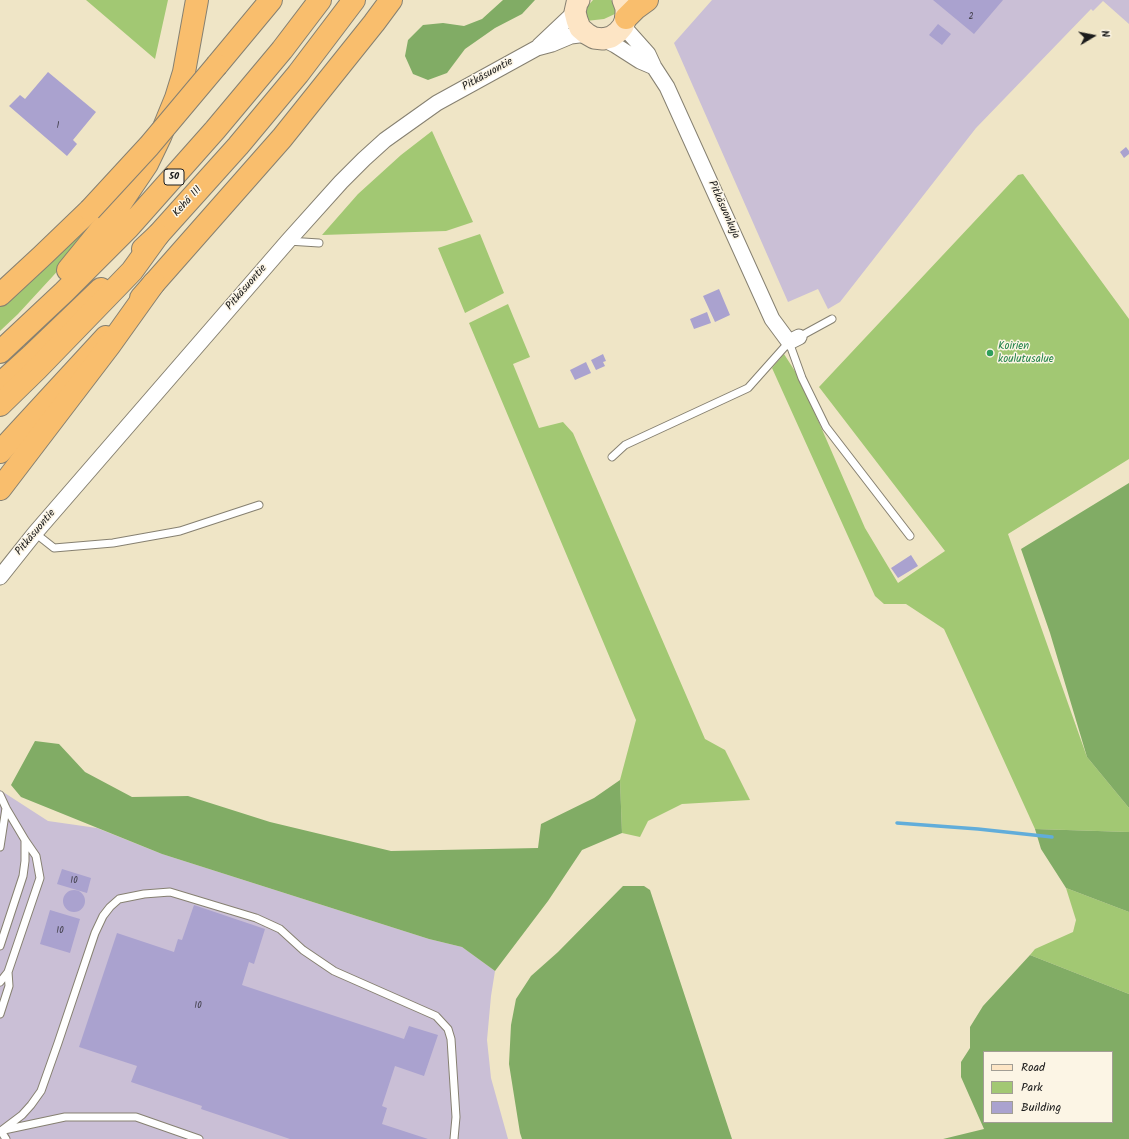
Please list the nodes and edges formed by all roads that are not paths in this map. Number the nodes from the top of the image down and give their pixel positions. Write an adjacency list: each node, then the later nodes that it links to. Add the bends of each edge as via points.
1 (197, 0): 19 (highway, via 184,72 176,98 147,164 112,216)
2 (271, 0): 16 (highway, bridge, via 149,146 90,210)
3 (320, 0): 19 (highway, 50, via 215,130 128,228)
4 (354, 0): 12 (highway, Kehä III / 50, via 303,68 233,152)
5 (391, 0): 15 (highway, via 282,138)
6 (647, 0): 8 (highway)
7 (577, 4): 9 (main road, via 576,20 580,28); 10 (street, Pitkäsuontie)
8 (624, 15): 9 (main road, via 618,32 611,37); 11 (street, Pitkäsuonkuja)
9 (595, 37): 10 (street, Pitkäsuontie, via 571,36); 11 (street, Pitkäsuonkuja)
10 (537, 48): 13 (street, Pitkäsuontie, via 437,103 385,140 341,182)
11 (654, 67): 18 (street, Pitkäsuonkuja, via 674,100 772,319)
12 (158, 235): 20 (highway, Kehä III / 50); 21 (highway, via 132,272)
13 (288, 241): 14 (lane); 26 (street, Pitkäsuontie)
14 (319, 243)
15 (154, 283): 22 (highway); 24 (highway)
16 (0, 295)
17 (832, 319): 18 (lane)
18 (794, 340): 23 (lane, via 748,388 625,445); 27 (lane, via 802,378 826,427)
19 (6, 346)
20 (0, 384)
21 (0, 405)
22 (0, 452)
23 (612, 457)
24 (0, 489)
25 (259, 505): 26 (lane, via 180,531 113,544 54,548)
26 (35, 533): 28 (street, Pitkäsuontie)
27 (910, 536)
28 (0, 577)
29 (0, 795): 30 (lane)
30 (6, 808): 31 (lane); 32 (lane)
31 (25, 840): 33 (lane, via 23,876); 34 (lane, via 36,856 40,878)
32 (0, 847)
33 (0, 946)
34 (8, 972): 35 (lane); 36 (lane, via 9,986)
35 (0, 982)
36 (0, 1014)
37 (0, 1131): 38 (lane); 39 (lane, via 65,1117 136,1117); 40 (lane, via 22,1115 41,1091 103,916 119,899 170,892 256,918 280,930 334,972 436,1016 448,1029 451,1039 456,1117)
38 (6, 1139)
39 (199, 1139)
40 (454, 1139)

